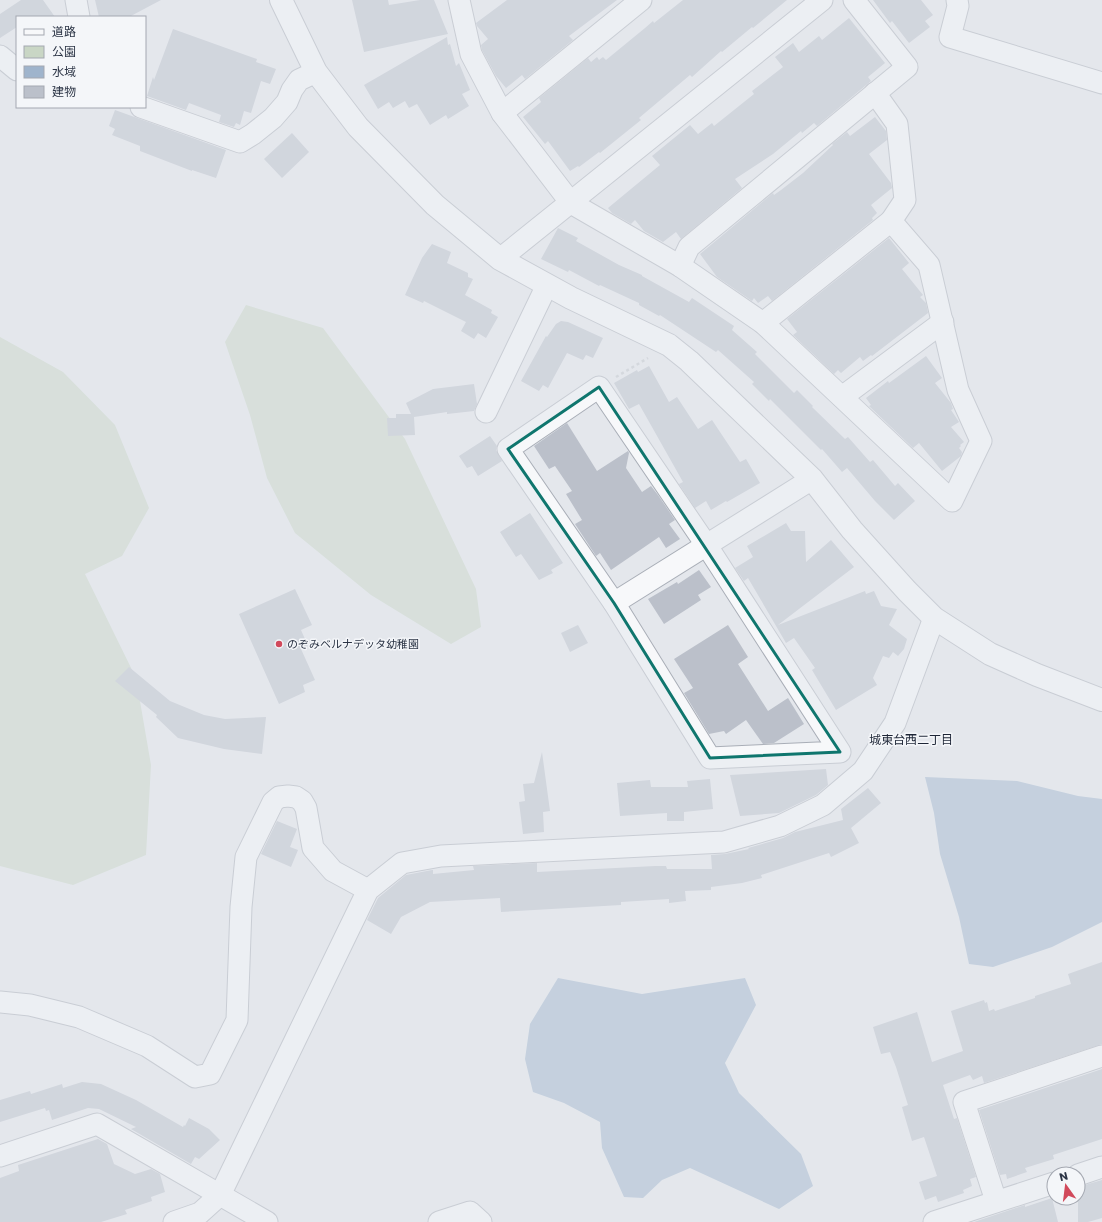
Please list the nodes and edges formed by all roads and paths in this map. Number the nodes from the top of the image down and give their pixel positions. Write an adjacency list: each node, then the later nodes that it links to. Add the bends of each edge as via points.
1 (76, 0): 8 (street)
2 (281, 0): 11 (street)
3 (641, 0): 15 (street)
4 (822, 0): 16 (street)
5 (854, 0): 13 (street, via 907,67)
6 (957, 0): 12 (street, via 958,6 950,37)
7 (463, 2): 15 (street, via 471,54)
8 (80, 16)
9 (0, 56): 10 (street)
10 (16, 69)
11 (316, 72): 14 (street, via 299,80 287,102 273,118 240,142); 18 (street, via 358,127 435,205)
12 (1102, 83)
13 (875, 93): 17 (street, via 897,124 905,200); 19 (street, via 689,247)
14 (144, 108)
15 (502, 114): 16 (street)
16 (571, 203): 18 (street); 19 (street)
17 (891, 221): 21 (street, via 930,265); 22 (street)
18 (500, 259): 20 (street)
19 (680, 266): 22 (street)
20 (547, 285): 23 (street); 26 (street)
21 (943, 322): 25 (street); 25 (street, via 958,390 981,441 952,501)
22 (763, 323): 25 (street)
23 (669, 345): 24 (path); 27 (street, via 689,361)
24 (599, 387): 28 (street); 29 (street, via 508,449)
25 (842, 397)
26 (486, 412)
27 (812, 479): 28 (street); 30 (street, via 852,530)
28 (706, 546): 29 (street); 29 (street, via 840,752 710,758)
29 (614, 603)
30 (934, 618): 31 (street, via 990,654); 32 (street, via 895,723 863,771 824,805 780,826 724,842 440,856 402,863)
31 (1102, 700)
32 (368, 890): 33 (street, via 333,871 313,848 306,808 302,801 288,796 279,797 273,802 246,857 241,907 237,1020 210,1074 195,1077 146,1046 79,1017 30,1004); 39 (street)
33 (0, 1002)
34 (1102, 1056): 40 (street, via 964,1102)
35 (0, 1156): 39 (street, via 97,1124)
36 (1102, 1167): 37 (street)
37 (1086, 1172)
38 (1046, 1185): 40 (street)
39 (220, 1195): 41 (street, via 200,1213); 42 (street)
40 (996, 1201): 45 (street)
41 (174, 1222)
42 (267, 1222)
43 (439, 1222): 44 (street, via 470,1212)
44 (481, 1222)
45 (934, 1222)

